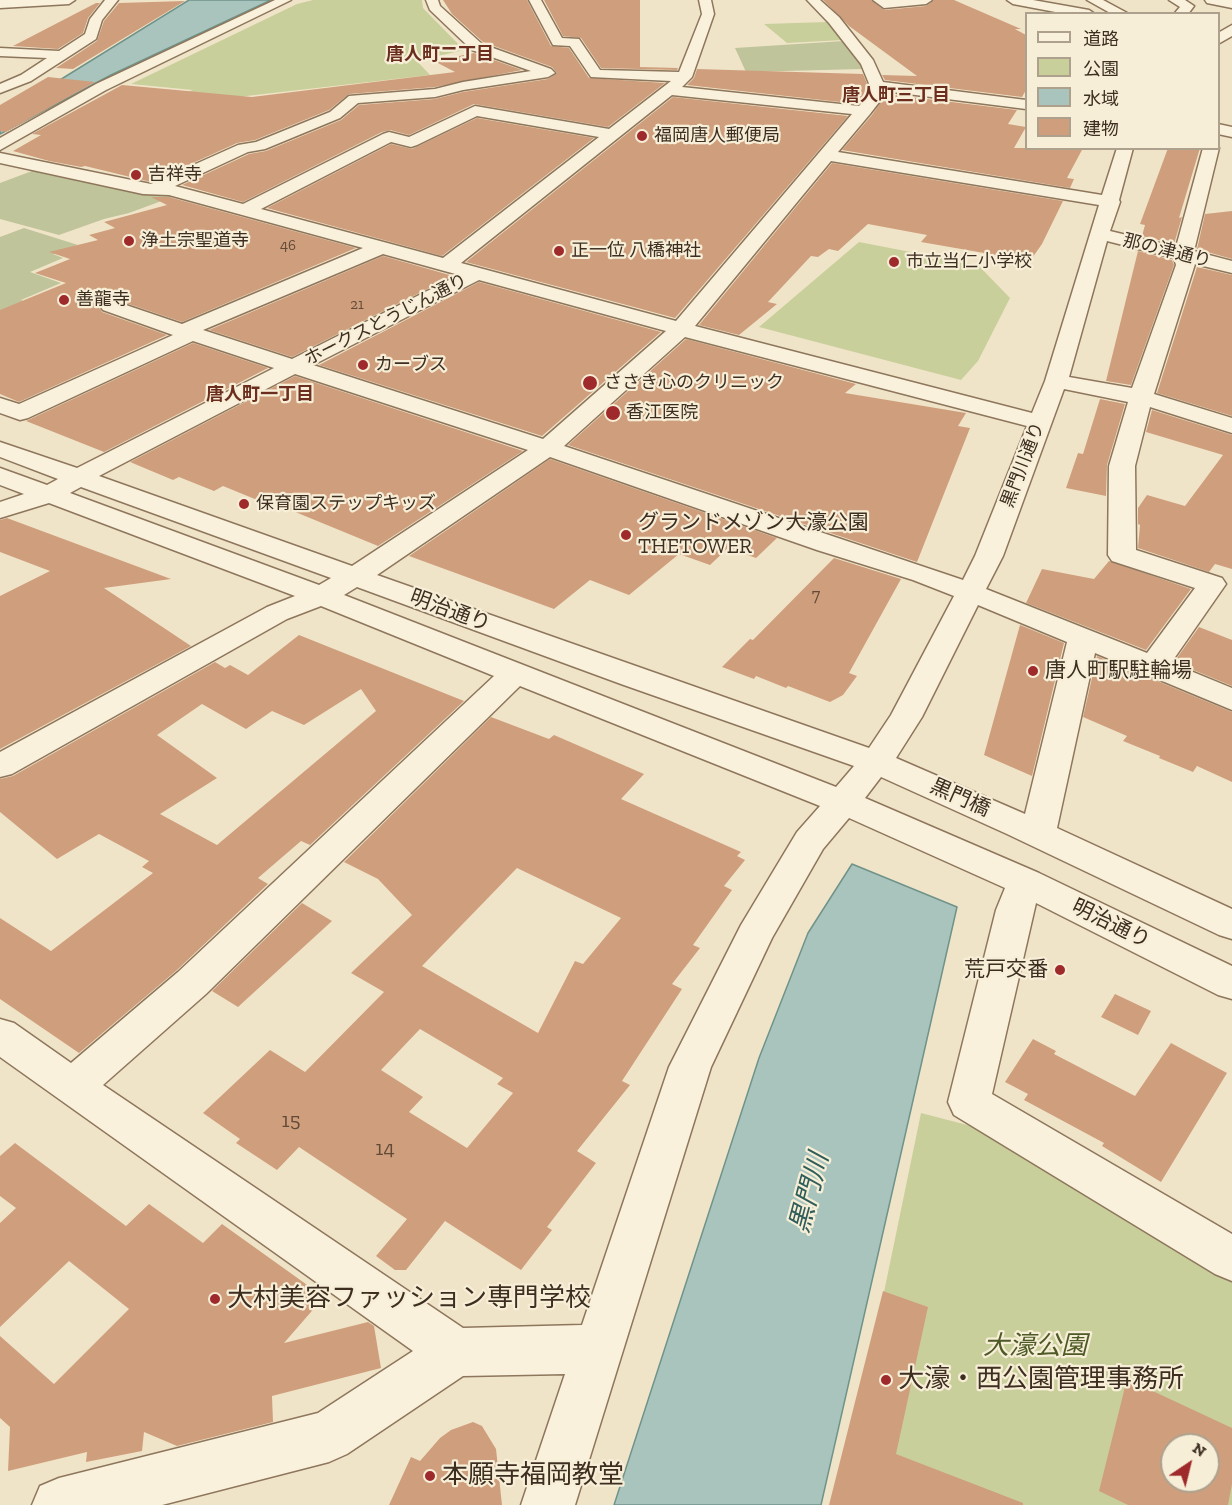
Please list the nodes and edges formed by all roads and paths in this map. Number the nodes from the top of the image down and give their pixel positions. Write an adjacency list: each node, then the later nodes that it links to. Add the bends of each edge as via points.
1 (69, 0): 15 (street)
2 (112, 0): 23 (street, via 96,19 91,36)
3 (285, 0): 33 (street, via 101,87)
4 (432, 0): 24 (street, via 434,7 477,47)
5 (536, 0): 25 (street, via 558,42 574,42)
6 (705, 0): 26 (street, via 708,14)
7 (813, 0): 8 (street); 27 (street, via 868,63)
8 (821, 0)
9 (879, 0): 10 (street, via 884,4)
10 (926, 0)
11 (1013, 0): 17 (street)
12 (1093, 0): 18 (street)
13 (1175, 0): 19 (street, via 1188,6)
14 (1211, 0): 16 (street)
15 (0, 3)
16 (1232, 4)
17 (1078, 12)
18 (1119, 12)
19 (1182, 12)
20 (1232, 29): 21 (street)
21 (1221, 47)
22 (0, 52): 23 (street)
23 (63, 55): 28 (street)
24 (548, 73): 25 (street); 38 (street, via 435,93 354,99 335,115 259,146 244,148)
25 (596, 74): 26 (street)
26 (685, 77): 29 (street)
27 (877, 86): 30 (street); 31 (street)
28 (0, 89)
29 (669, 90): 31 (street); 32 (street)
30 (1025, 104)
31 (865, 111): 36 (street)
32 (612, 134): 40 (street, via 476,111 411,142 389,138); 44 (street)
33 (0, 145)
34 (1124, 150): 39 (street, 黒門川通り)
35 (1210, 150): 43 (street)
36 (826, 155): 39 (street); 48 (street)
37 (0, 158): 38 (street, via 143,189)
38 (157, 188): 40 (street)
39 (1111, 202): 41 (street, 黒門川通り)
40 (246, 210): 42 (street)
41 (1101, 234): 43 (street, 那の津通り); 51 (street, 黒門川通り)
42 (383, 247): 44 (street); 49 (street, via 216,316)
43 (1184, 255): 45 (street, 那の津通り); 52 (street, via 1186,265)
44 (448, 264): 46 (street)
45 (1232, 267)
46 (478, 273): 48 (street); 50 (street, ホークスとうじん通り)
47 (110, 306): 49 (street)
48 (681, 329): 54 (street); 56 (street)
49 (187, 332): 50 (street); 53 (street, via 20,413)
50 (294, 368): 56 (street); 59 (street, ホークスとうじん通り)
51 (1056, 381): 52 (street); 54 (street, 黒門川通り)
52 (1141, 397): 55 (street); 66 (street, via 1122,466 1122,555 1212,584)
53 (0, 405)
54 (1039, 422): 63 (street, 黒門川通り, via 989,556)
55 (1232, 426)
56 (547, 448): 62 (street); 63 (street)
57 (0, 449): 59 (street, 明治通り)
58 (0, 476): 60 (street, 明治通り)
59 (81, 477): 60 (street, ホークスとうじん通り); 62 (street, 明治通り)
60 (48, 495): 61 (street, ホークスとうじん通り); 64 (street, 明治通り)
61 (0, 510)
62 (357, 577): 64 (street); 70 (street, 明治通り)
63 (970, 591): 65 (street); 70 (street, 黒門川通り, via 906,717)
64 (321, 596): 67 (street, 明治通り); 69 (street, via 277,613)
65 (1083, 638): 66 (street); 72 (street)
66 (1153, 667): 68 (street)
67 (515, 673): 71 (street, 明治通り); 77 (street, via 192,983)
68 (1232, 700)
69 (0, 766)
70 (888, 767): 71 (street, 黒門川通り); 72 (street, 黒門橋)
71 (857, 808): 73 (street); 79 (street, 黒門川通り, via 810,841 754,935 690,1067)
72 (1029, 829): 74 (street)
73 (1008, 873): 75 (street, 明治通り); 78 (street, via 1015,910 969,1102)
74 (1232, 925)
75 (1232, 984)
76 (0, 1035): 77 (street)
77 (72, 1087): 80 (street)
78 (1232, 1259)
79 (600, 1349): 80 (street); 82 (street, 黒門川通り)
80 (456, 1352): 81 (street, via 329,1436)
81 (59, 1505)
82 (548, 1505)

